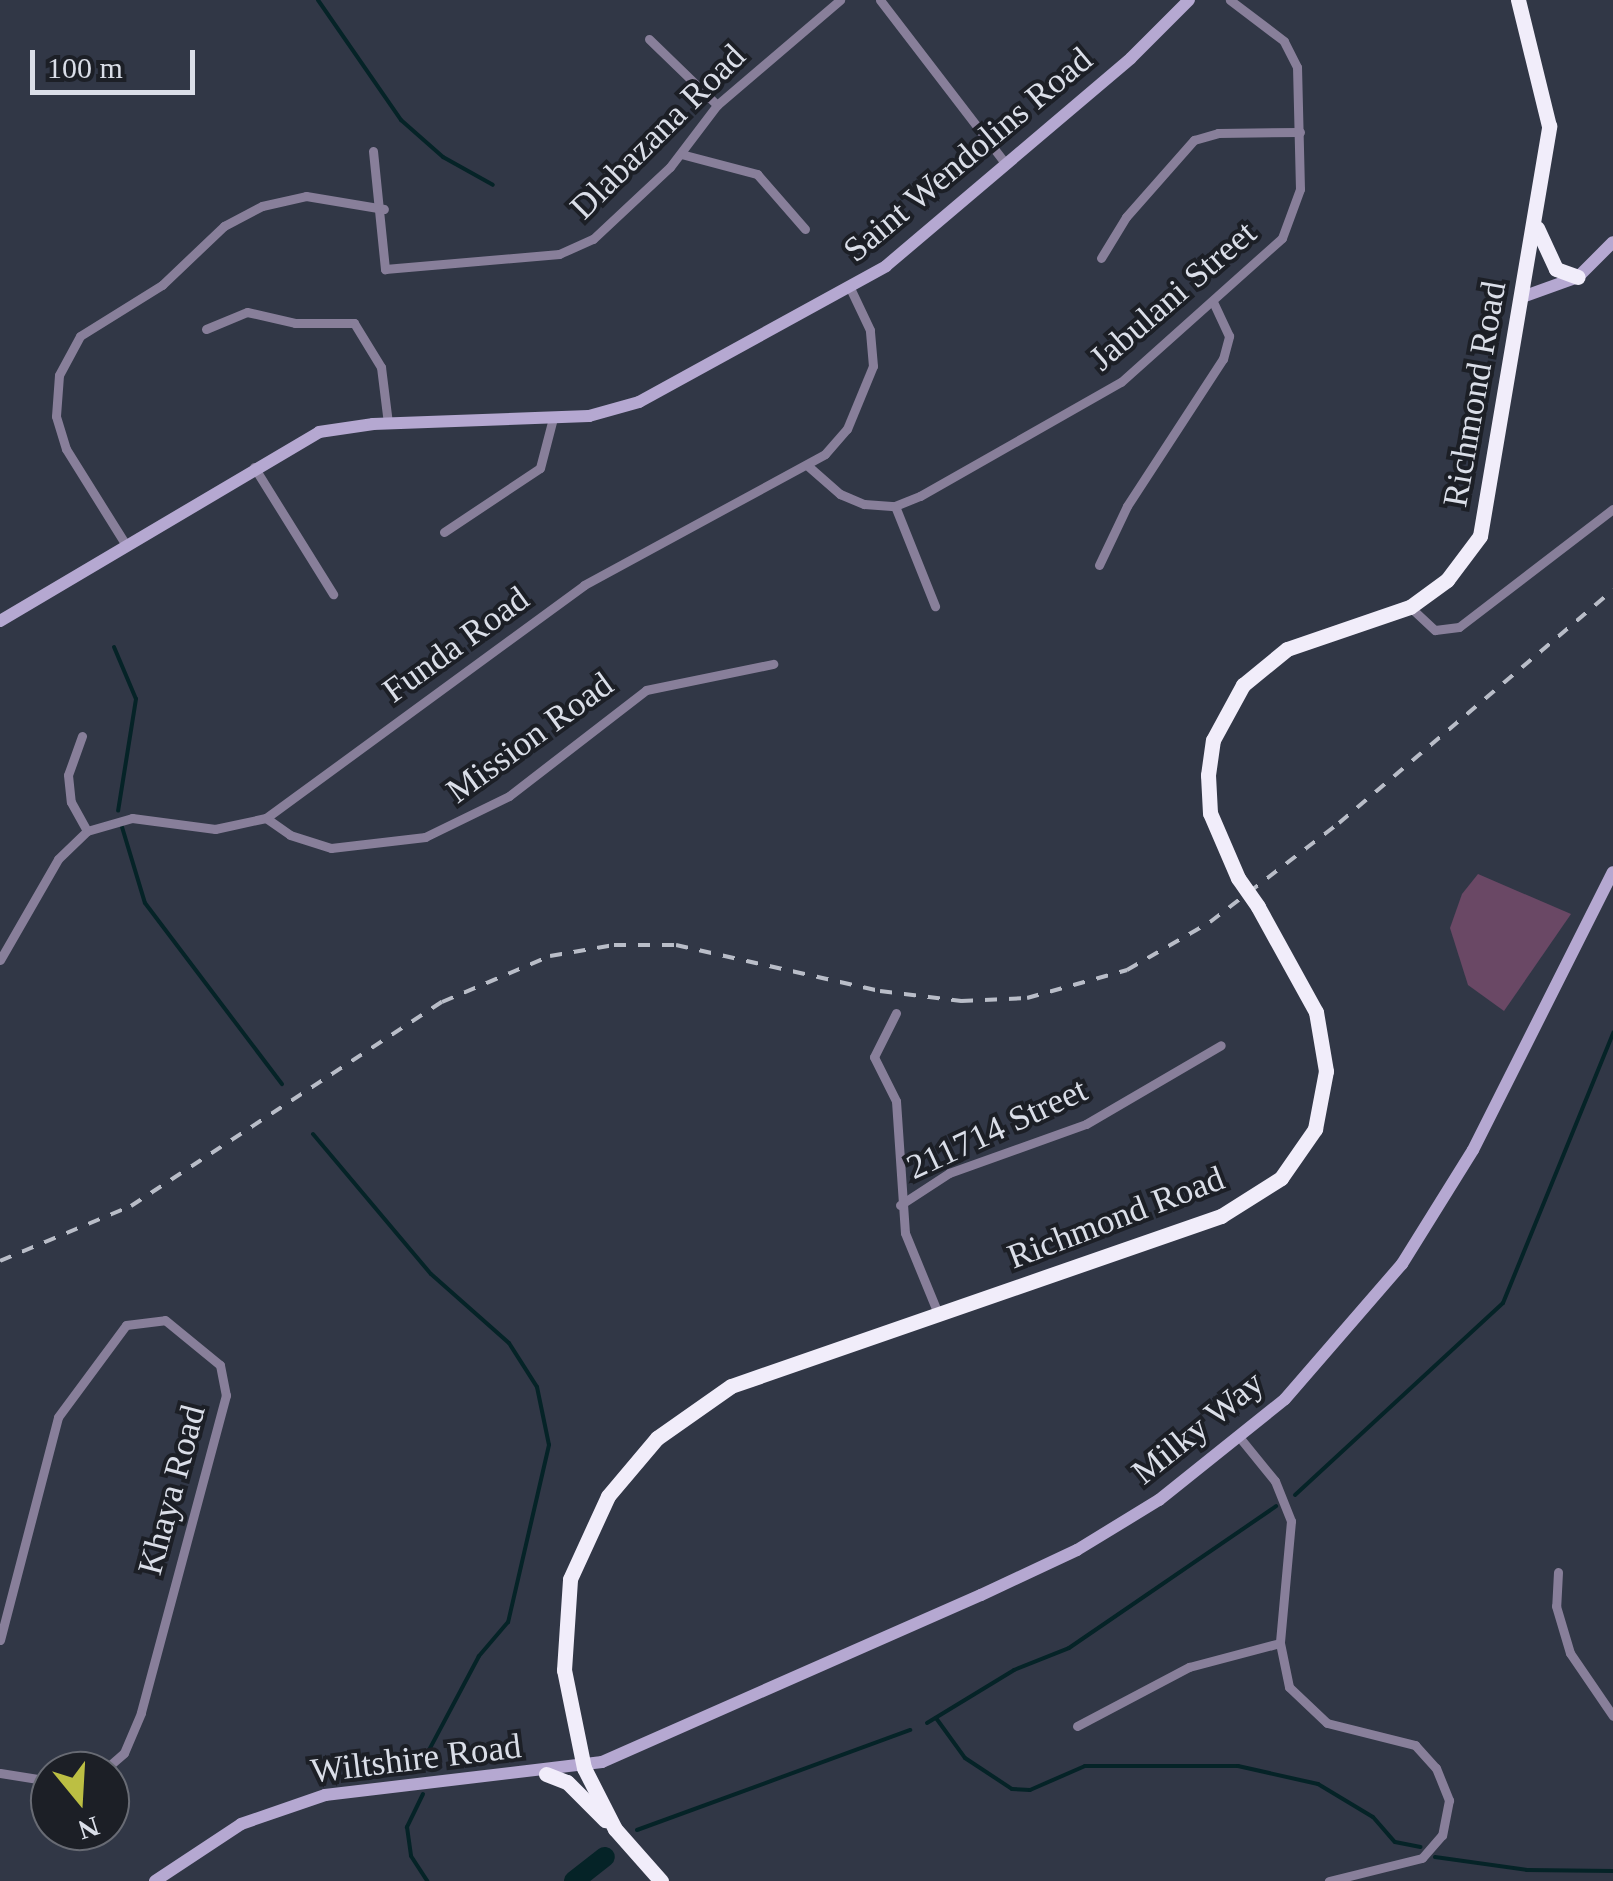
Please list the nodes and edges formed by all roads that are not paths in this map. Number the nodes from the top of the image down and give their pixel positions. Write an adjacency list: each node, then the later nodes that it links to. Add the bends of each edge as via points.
1 (840, 0): 7 (street, Dlabazana Road)
2 (880, 0): 11 (street)
3 (1189, 0): 11 (street, Saint Wendolins Road)
4 (1230, 0): 8 (street, Jabulani Street, via 1292,53)
5 (1518, 0): 13 (highway, Richmond Road, via 1550,126)
6 (648, 39): 7 (street)
7 (717, 105): 10 (street, Dlabazana Road)
8 (1300, 132): 16 (street, via 1218,133 1194,140 1126,217); 20 (street, Jabulani Street, via 1292,220)
9 (373, 151): 12 (street)
10 (681, 154): 12 (street, Dlabazana Road, via 593,238 570,250 385,268); 14 (street, via 757,174)
11 (1006, 164): 18 (street, Saint Wendolins Road)
12 (384, 209): 29 (street, via 334,197 289,197 224,226 190,262 88,327 59,376 62,438)
13 (1535, 219): 17 (highway, via 1548,259); 19 (highway, Richmond Road)
14 (804, 230)
15 (1613, 242): 17 (street)
16 (1101, 258)
17 (1578, 277): 19 (street)
18 (851, 290): 22 (street, Saint Wendolins Road, via 638,402); 24 (street, Funda Road, via 870,330 873,366 846,429)
19 (1522, 297): 33 (highway, Richmond Road, via 1480,536 1447,580)
20 (1212, 302): 26 (street, Jabulani Street, via 1120,382); 30 (street, via 1229,336 1223,360 1127,506)
21 (206, 329): 23 (street, via 246,312 295,324 354,323 382,367)
22 (553, 418): 23 (street, Saint Wendolins Road); 28 (street, via 540,468)
23 (388, 423): 25 (street, Saint Wendolins Road, via 319,432)
24 (808, 466): 26 (street, via 853,501); 37 (street, Funda Road, via 570,595)
25 (254, 468): 29 (street, Saint Wendolins Road); 31 (street)
26 (896, 506): 32 (street)
27 (1613, 509): 33 (street, via 1459,627 1435,630)
28 (444, 532)
29 (126, 545): 34 (street, Saint Wendolins Road)
30 (1099, 565)
31 (333, 594)
32 (935, 606)
33 (1410, 607): 44 (highway, Richmond Road, bridge, via 1286,649 1253,674 1227,708 1208,774 1210,813 1238,878 1316,1012 1323,1042 1320,1114 1295,1164 1221,1216)
34 (0, 621)
35 (773, 664): 37 (street, Mission Road, via 646,690 509,796 425,838 331,848 290,835)
36 (82, 736): 38 (street, via 68,775 71,802)
37 (266, 818): 38 (street, Funda Road, via 215,829 132,818)
38 (86, 831): 40 (street, via 58,860)
39 (1613, 872): 45 (street, Milky Way, via 1436,1215 1336,1345)
40 (0, 960)
41 (896, 1013): 43 (street, via 874,1057 896,1101)
42 (1222, 1045): 43 (street, 211714 Street, via 1086,1124 949,1173)
43 (900, 1205): 44 (street, via 908,1246)
44 (939, 1316): 52 (highway, Richmond Road, via 732,1386 695,1408 630,1467 583,1542 564,1619 564,1670)
45 (1240, 1438): 48 (street, via 1275,1481 1291,1520); 52 (street, Milky Way, via 1160,1500 1078,1550)
46 (1558, 1572): 49 (street, via 1556,1606 1570,1653)
47 (0, 1640): 51 (street, Khaya Road, via 58,1418 126,1325 165,1320 220,1365 226,1395 138,1724)
48 (1280, 1643): 50 (street, via 1190,1667); 59 (street, via 1289,1687 1313,1716 1415,1745 1436,1768 1448,1800 1442,1835 1422,1858)
49 (1613, 1716)
50 (1077, 1726)
51 (125, 1751)
52 (584, 1768): 54 (street, Wiltshire Road); 56 (highway, Richmond Road)
53 (0, 1773): 55 (street)
54 (546, 1774): 56 (highway, via 567,1782); 57 (street, Wiltshire Road, via 396,1784 314,1798 241,1824)
55 (30, 1778)
56 (615, 1829): 58 (highway, Richmond Road)
57 (155, 1881)
58 (661, 1881)
59 (1330, 1881)

